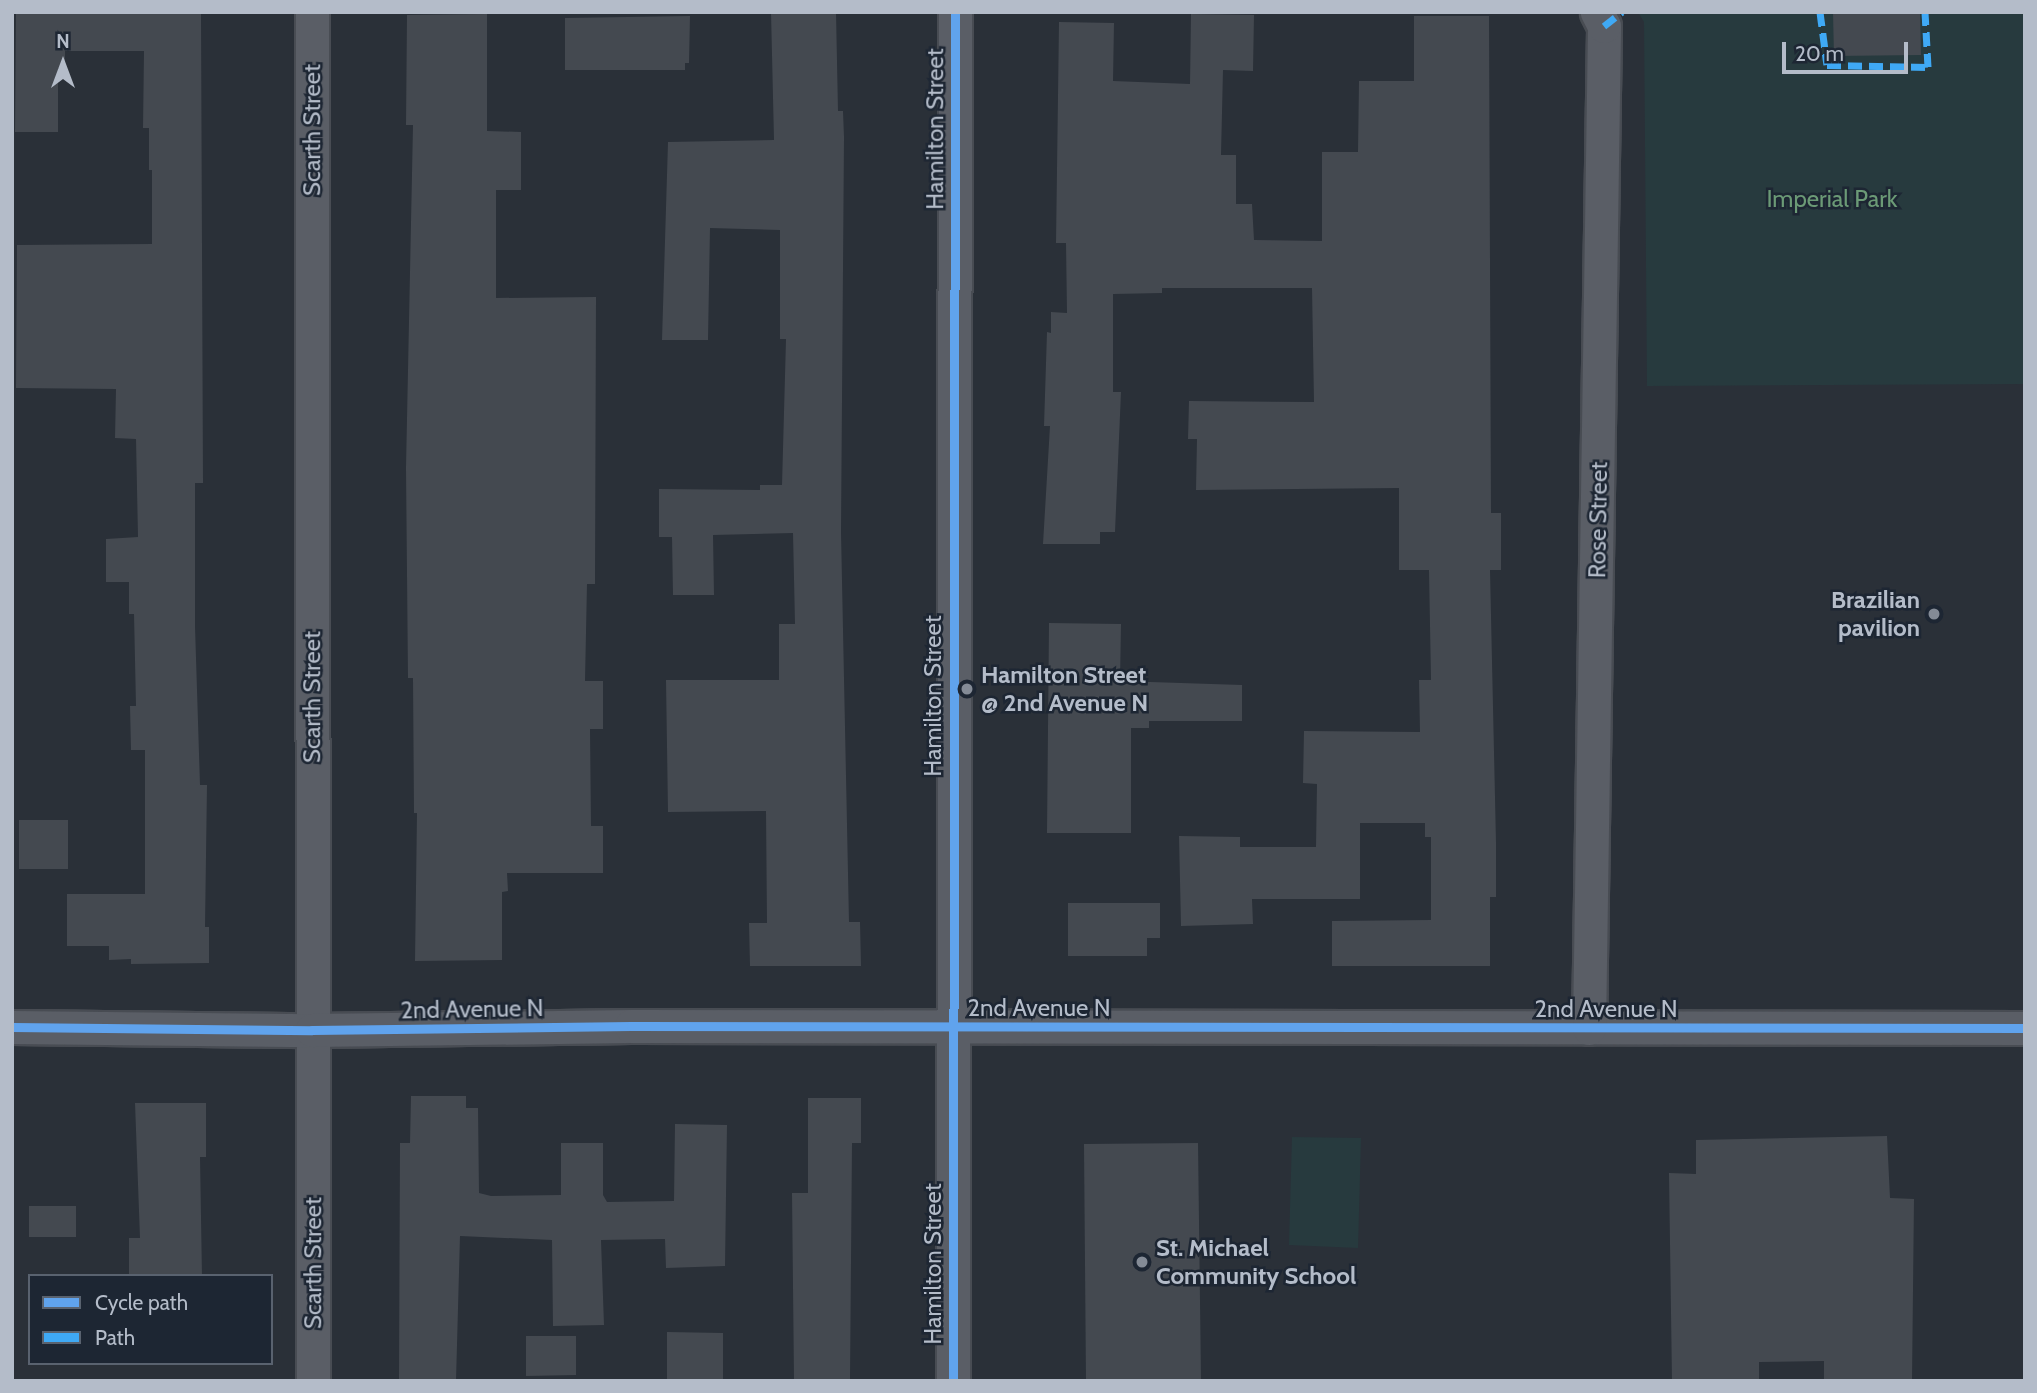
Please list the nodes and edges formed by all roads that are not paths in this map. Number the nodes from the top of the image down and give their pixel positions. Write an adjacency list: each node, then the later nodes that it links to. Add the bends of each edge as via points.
1 (312, 12): 8 (street, Scarth Street)
2 (955, 12): 5 (street, Hamilton Street)
3 (1597, 12): 6 (street, Rose Street, via 1604,26)
4 (12, 1027): 8 (street, 2nd Avenue N)
5 (951, 1028): 6 (street, 2nd Avenue N); 8 (street, 2nd Avenue N); 10 (street, Hamilton Street)
6 (1589, 1028): 7 (street, 2nd Avenue N)
7 (2025, 1028)
8 (313, 1030): 9 (street, Scarth Street)
9 (313, 1381)
10 (953, 1381)

